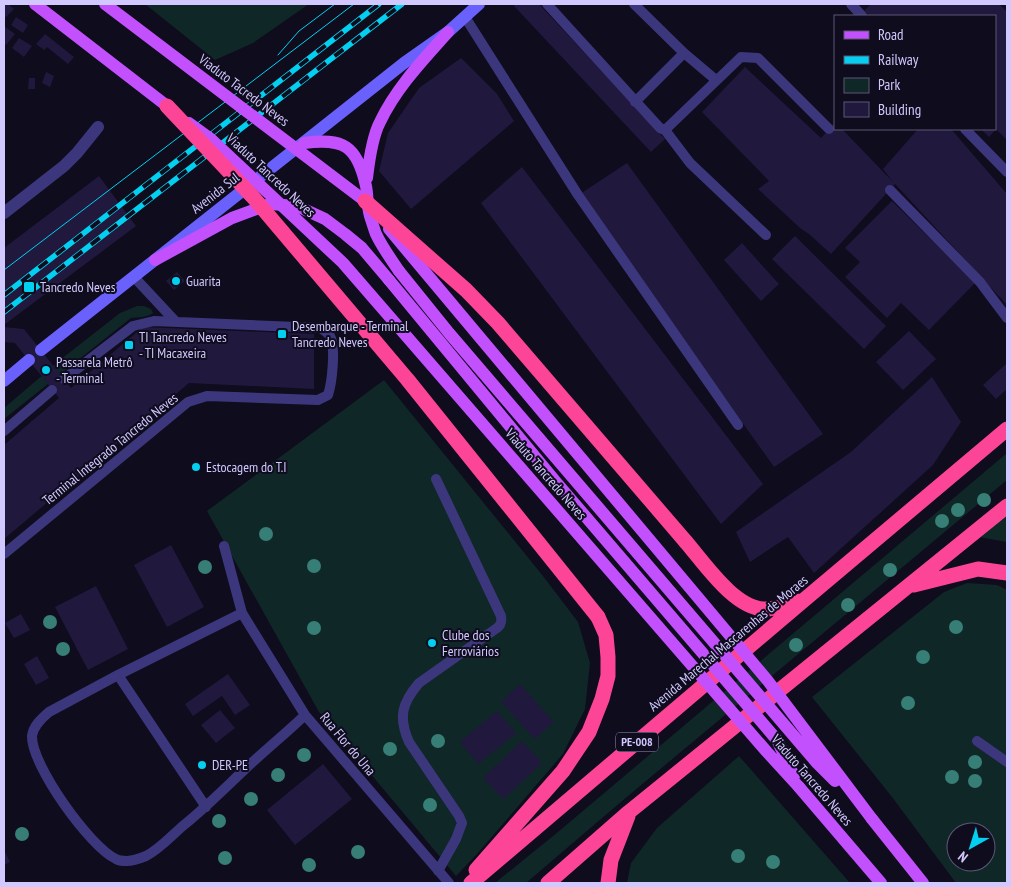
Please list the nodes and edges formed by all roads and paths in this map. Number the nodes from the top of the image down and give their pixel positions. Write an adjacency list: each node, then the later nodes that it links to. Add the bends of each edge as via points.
1 (35, 4): 13 (main road)
2 (105, 4): 21 (main road, Viaduto Tacredo Neves, bridge)
3 (479, 4): 8 (street, Avenida Sul)
4 (547, 4): 12 (lane)
5 (634, 4): 10 (lane)
6 (851, 4): 7 (lane)
7 (861, 15)
8 (466, 17): 9 (street, Avenida Sul); 33 (lane, via 578,195)
9 (448, 32): 18 (street, Avenida Sul); 21 (main road, via 414,70 379,123 369,157)
10 (684, 53): 11 (lane); 12 (lane)
11 (716, 80): 15 (lane, via 741,57 758,58); 16 (lane)
12 (635, 102): 16 (lane)
13 (167, 106): 48 (main road, Viaduto Tancredo Neves, bridge, via 211,139 343,263); 55 (highway, bridge, via 253,197 388,356 598,617 606,635 608,676 589,732 563,771)
14 (98, 127): 22 (street, via 64,166)
15 (829, 129)
16 (665, 130): 23 (lane, via 690,163)
17 (966, 130): 19 (lane)
18 (304, 143): 21 (main road, via 332,141 348,148 360,164); 24 (street, Avenida Sul)
19 (1007, 172)
20 (890, 190): 26 (lane, via 980,282)
21 (366, 193): 42 (highway, bridge, via 498,323 740,601 765,609); 51 (main road, Viaduto Tancredo Neves, bridge, via 768,681); 51 (main road, bridge, via 377,236 399,271 449,333 811,755)
22 (4, 213)
23 (766, 235)
24 (155, 260): 25 (street, Avenida Sul); 48 (main road, bridge, via 232,218 270,204 297,206 326,219 346,234 362,248 556,482 777,740)
25 (134, 277): 27 (lane); 28 (street, Avenida Sul)
26 (1007, 318)
27 (176, 322): 30 (lane, Terminal Integrado Tancredo Neves, via 154,321 133,326); 39 (lane, Terminal Integrado Tancredo Neves, via 320,328 329,334 334,346 328,395 318,400 207,396 188,402)
28 (41, 350)
29 (29, 360): 31 (street)
30 (64, 379)
31 (4, 381)
32 (52, 390): 35 (lane)
33 (738, 425)
34 (1007, 429): 42 (highway, Avenida Marechal Mascarenhas de Moraes / PE-008)
35 (4, 431)
36 (436, 479): 52 (lane, via 502,621 497,628 419,683 411,692 404,710 402,721 409,742 462,823)
37 (1007, 506): 41 (highway)
38 (224, 546): 43 (lane, Rua Flor do Una)
39 (4, 554)
40 (1007, 573): 41 (highway, via 978,569)
41 (908, 586): 50 (highway)
42 (804, 600): 56 (highway, Avenida Marechal Mascarenhas de Moraes / PE-008)
43 (242, 612): 44 (lane); 45 (lane, Rua Flor do Una)
44 (118, 675): 49 (lane); 49 (lane, via 40,720 32,735 33,748 51,784 94,841 118,860 146,856)
45 (305, 715): 49 (lane); 52 (lane, Rua Flor do Una)
46 (978, 741): 47 (lane)
47 (1007, 762)
48 (799, 787): 59 (main road, Viaduto Tancredo Neves)
49 (206, 807)
50 (629, 812): 57 (highway); 58 (highway, via 611,860)
51 (872, 819): 53 (main road, Viaduto Tancredo Neves)
52 (438, 871): 54 (lane, Rua Flor do Una)
53 (920, 880)
54 (449, 883)
55 (466, 883)
56 (471, 883)
57 (548, 883)
58 (608, 883)
59 (881, 883)

